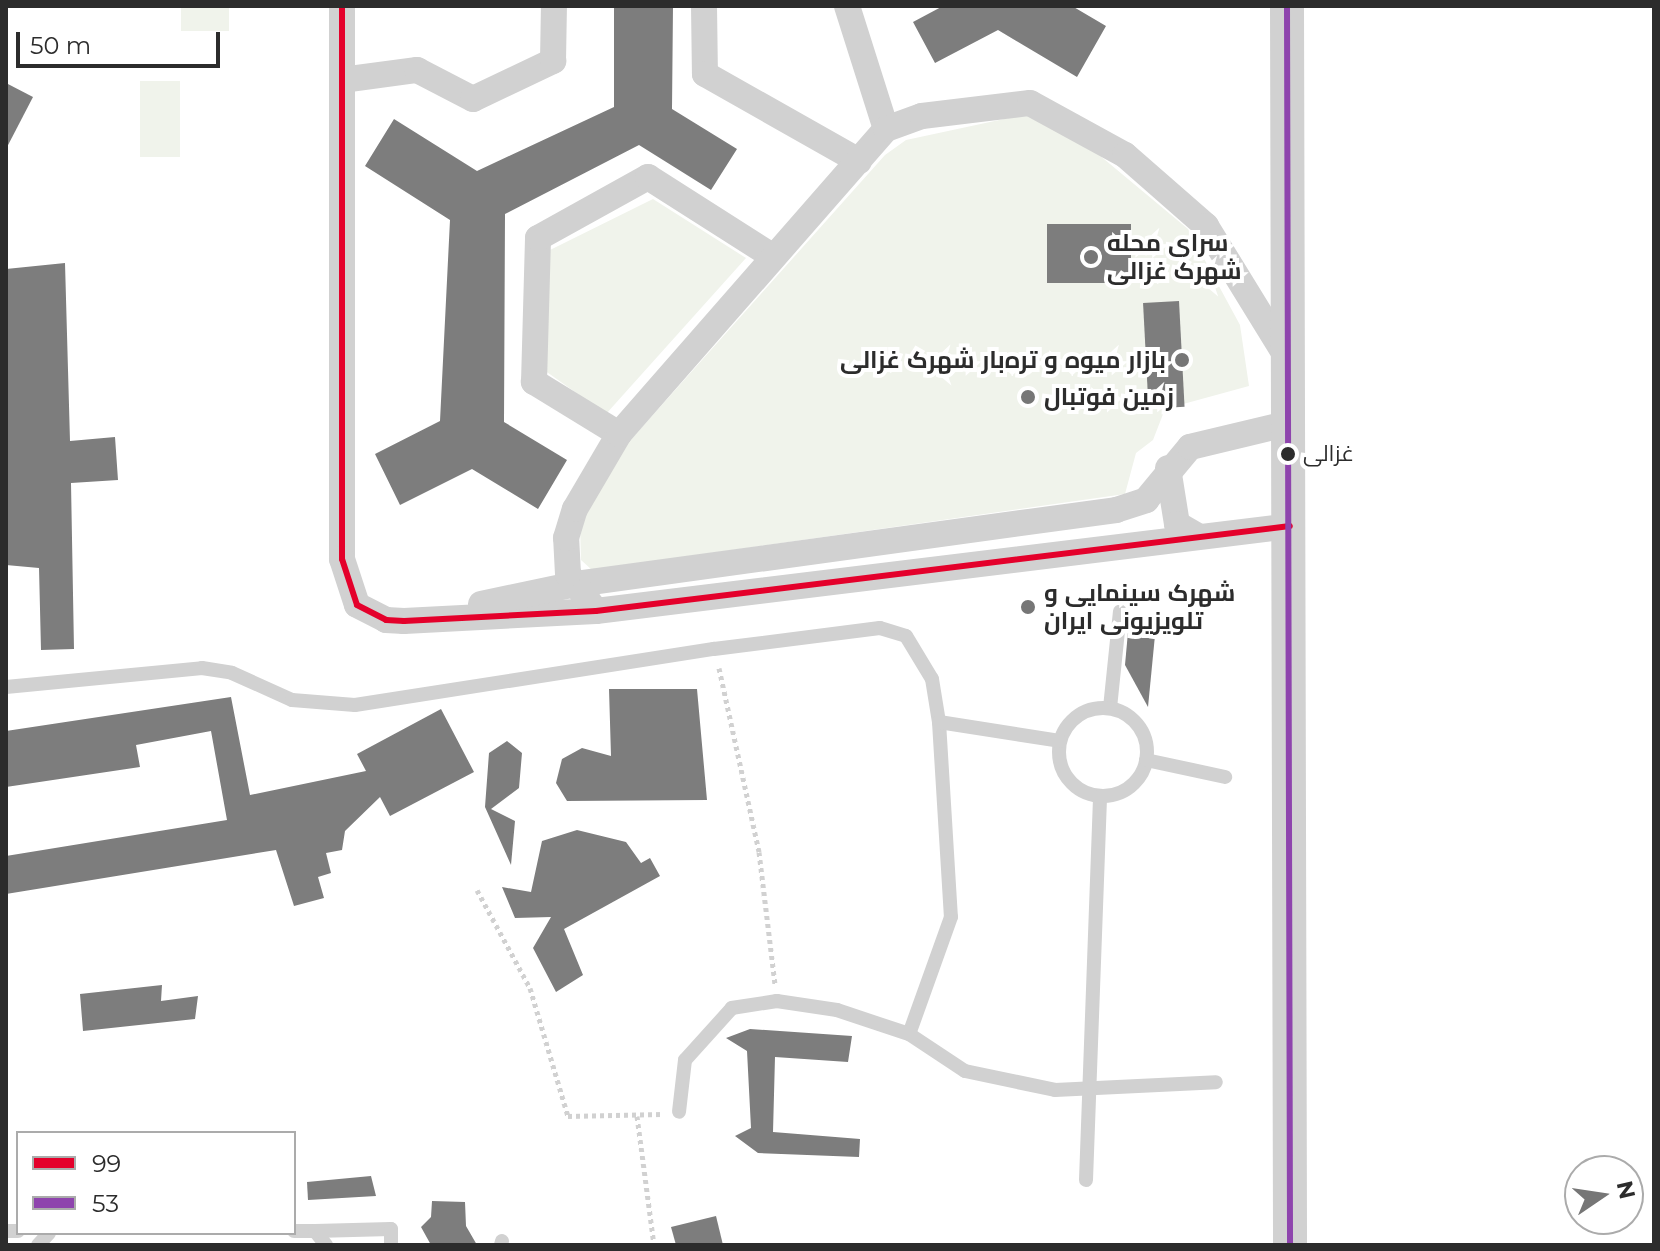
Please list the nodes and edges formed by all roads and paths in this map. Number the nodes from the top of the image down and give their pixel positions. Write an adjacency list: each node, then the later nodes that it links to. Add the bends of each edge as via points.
1 (342, 6): 6 (street)
2 (554, 6): 6 (street, via 553,61 473,99 417,70)
3 (704, 6): 8 (street, via 705,74)
4 (847, 6): 7 (street)
5 (1287, 6): 10 (street)
6 (342, 80): 21 (street, via 342,559 357,605 386,620)
7 (886, 129): 8 (street); 10 (street, via 967,106 1030,103 1080,125 1163,183 1206,226)
8 (859, 161): 9 (street)
9 (772, 256): 12 (street); 12 (street, via 648,177 538,238 534,382)
10 (1284, 353): 11 (street)
11 (1286, 424): 13 (street, via 1190,447); 15 (street)
12 (619, 434): 18 (street, via 575,509 566,538 568,574)
13 (1168, 468): 14 (street, via 1146,500); 16 (street, via 1177,524)
14 (1010, 525): 17 (street); 18 (street)
15 (1290, 526): 16 (street); 42 (street)
16 (1196, 535): 17 (street)
17 (1018, 557): 19 (street)
18 (576, 584): 19 (street); 21 (street)
19 (596, 611): 21 (street)
20 (1120, 612): 24 (lane)
21 (404, 621)
22 (714, 649): 23 (lane, via 355,705 292,700 232,673 202,668); 25 (lane, via 880,628 906,636 932,679); 31 (path, via 759,852)
23 (6, 687)
24 (1110, 708): 26 (lane, via 1082,713); 27 (lane, via 1142,732)
25 (939, 722): 26 (lane); 32 (lane, via 951,917)
26 (1060, 741): 29 (lane, via 1068,780)
27 (1146, 760): 28 (lane); 29 (lane, via 1134,784)
28 (1225, 777)
29 (1100, 796): 34 (lane)
30 (477, 890): 41 (path, via 530,988 568,1116 637,1116)
31 (777, 1001): 32 (lane, via 837,1010); 35 (lane, via 732,1008 685,1060)
32 (909, 1034): 34 (lane, via 965,1071 1055,1090)
33 (1216, 1082): 34 (lane)
34 (1092, 1084): 36 (lane)
35 (679, 1112)
36 (1086, 1180)
37 (296, 1231): 38 (lane)
38 (315, 1231): 39 (lane); 40 (lane, via 391,1229)
39 (326, 1245)
40 (391, 1245)
41 (654, 1245)
42 (1290, 1245)

